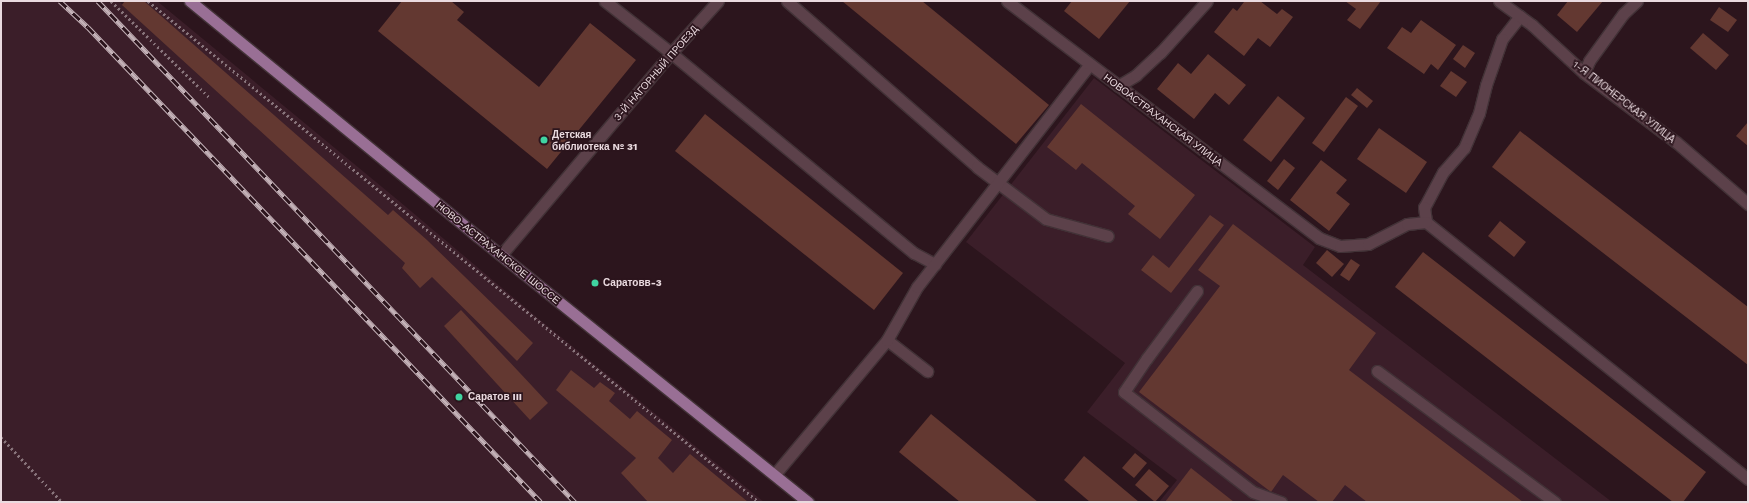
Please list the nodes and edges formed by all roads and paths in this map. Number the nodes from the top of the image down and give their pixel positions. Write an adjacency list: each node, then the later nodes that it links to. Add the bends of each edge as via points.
1 (111, 1): 16 (path)
2 (148, 1): 31 (path)
3 (190, 1): 21 (main road, НОВО-АСТРАХАНСКОЕ ШОССЕ)
4 (605, 1): 12 (street)
5 (718, 1): 12 (street, 3-Й НАГОРНЫЙ ПРОЕЗД)
6 (787, 1): 17 (street)
7 (1206, 1): 15 (street, via 1160,54 1136,75)
8 (1499, 1): 11 (street, 1-Я ПИОНЕРСКАЯ УЛИЦА)
9 (1637, 1): 14 (street, via 1623,14 1589,61)
10 (1014, 3): 13 (street, НОВОАСТРАХАНСКАЯ УЛИЦА)
11 (1520, 16): 14 (street, 1-Я ПИОНЕРСКАЯ УЛИЦА); 19 (street, via 1502,39 1479,113 1464,148 1443,172 1424,207)
12 (671, 53): 21 (street, 3-Й НАГОРНЫЙ ПРОЕЗД); 22 (street, via 914,253)
13 (1090, 64): 15 (street, НОВОАСТРАХАНСКАЯ УЛИЦА); 17 (street)
14 (1584, 74): 18 (street, 1-Я ПИОНЕРСКАЯ УЛИЦА, via 1676,142)
15 (1118, 86): 19 (street, НОВОАСТРАХАНСКАЯ УЛИЦА, via 1318,238 1340,246 1368,244 1407,224)
16 (209, 98)
17 (998, 182): 20 (street, via 1046,219); 22 (street)
18 (1748, 204)
19 (1426, 222): 29 (street)
20 (1108, 236)
21 (501, 256): 28 (main road, НОВО-АСТРАХАНСКОЕ ШОССЕ)
22 (934, 264): 24 (street, via 917,287)
23 (1198, 291): 33 (street, via 1124,392 1253,492)
24 (887, 340): 25 (street); 28 (street)
25 (926, 371)
26 (1377, 371): 34 (street)
27 (1, 437): 30 (path)
28 (775, 474): 32 (main road, НОВО-АСТРАХАНСКОЕ ШОССЕ)
29 (1748, 479)
30 (62, 502)
31 (759, 502)
32 (808, 502)
33 (1281, 502)
34 (1555, 502)

